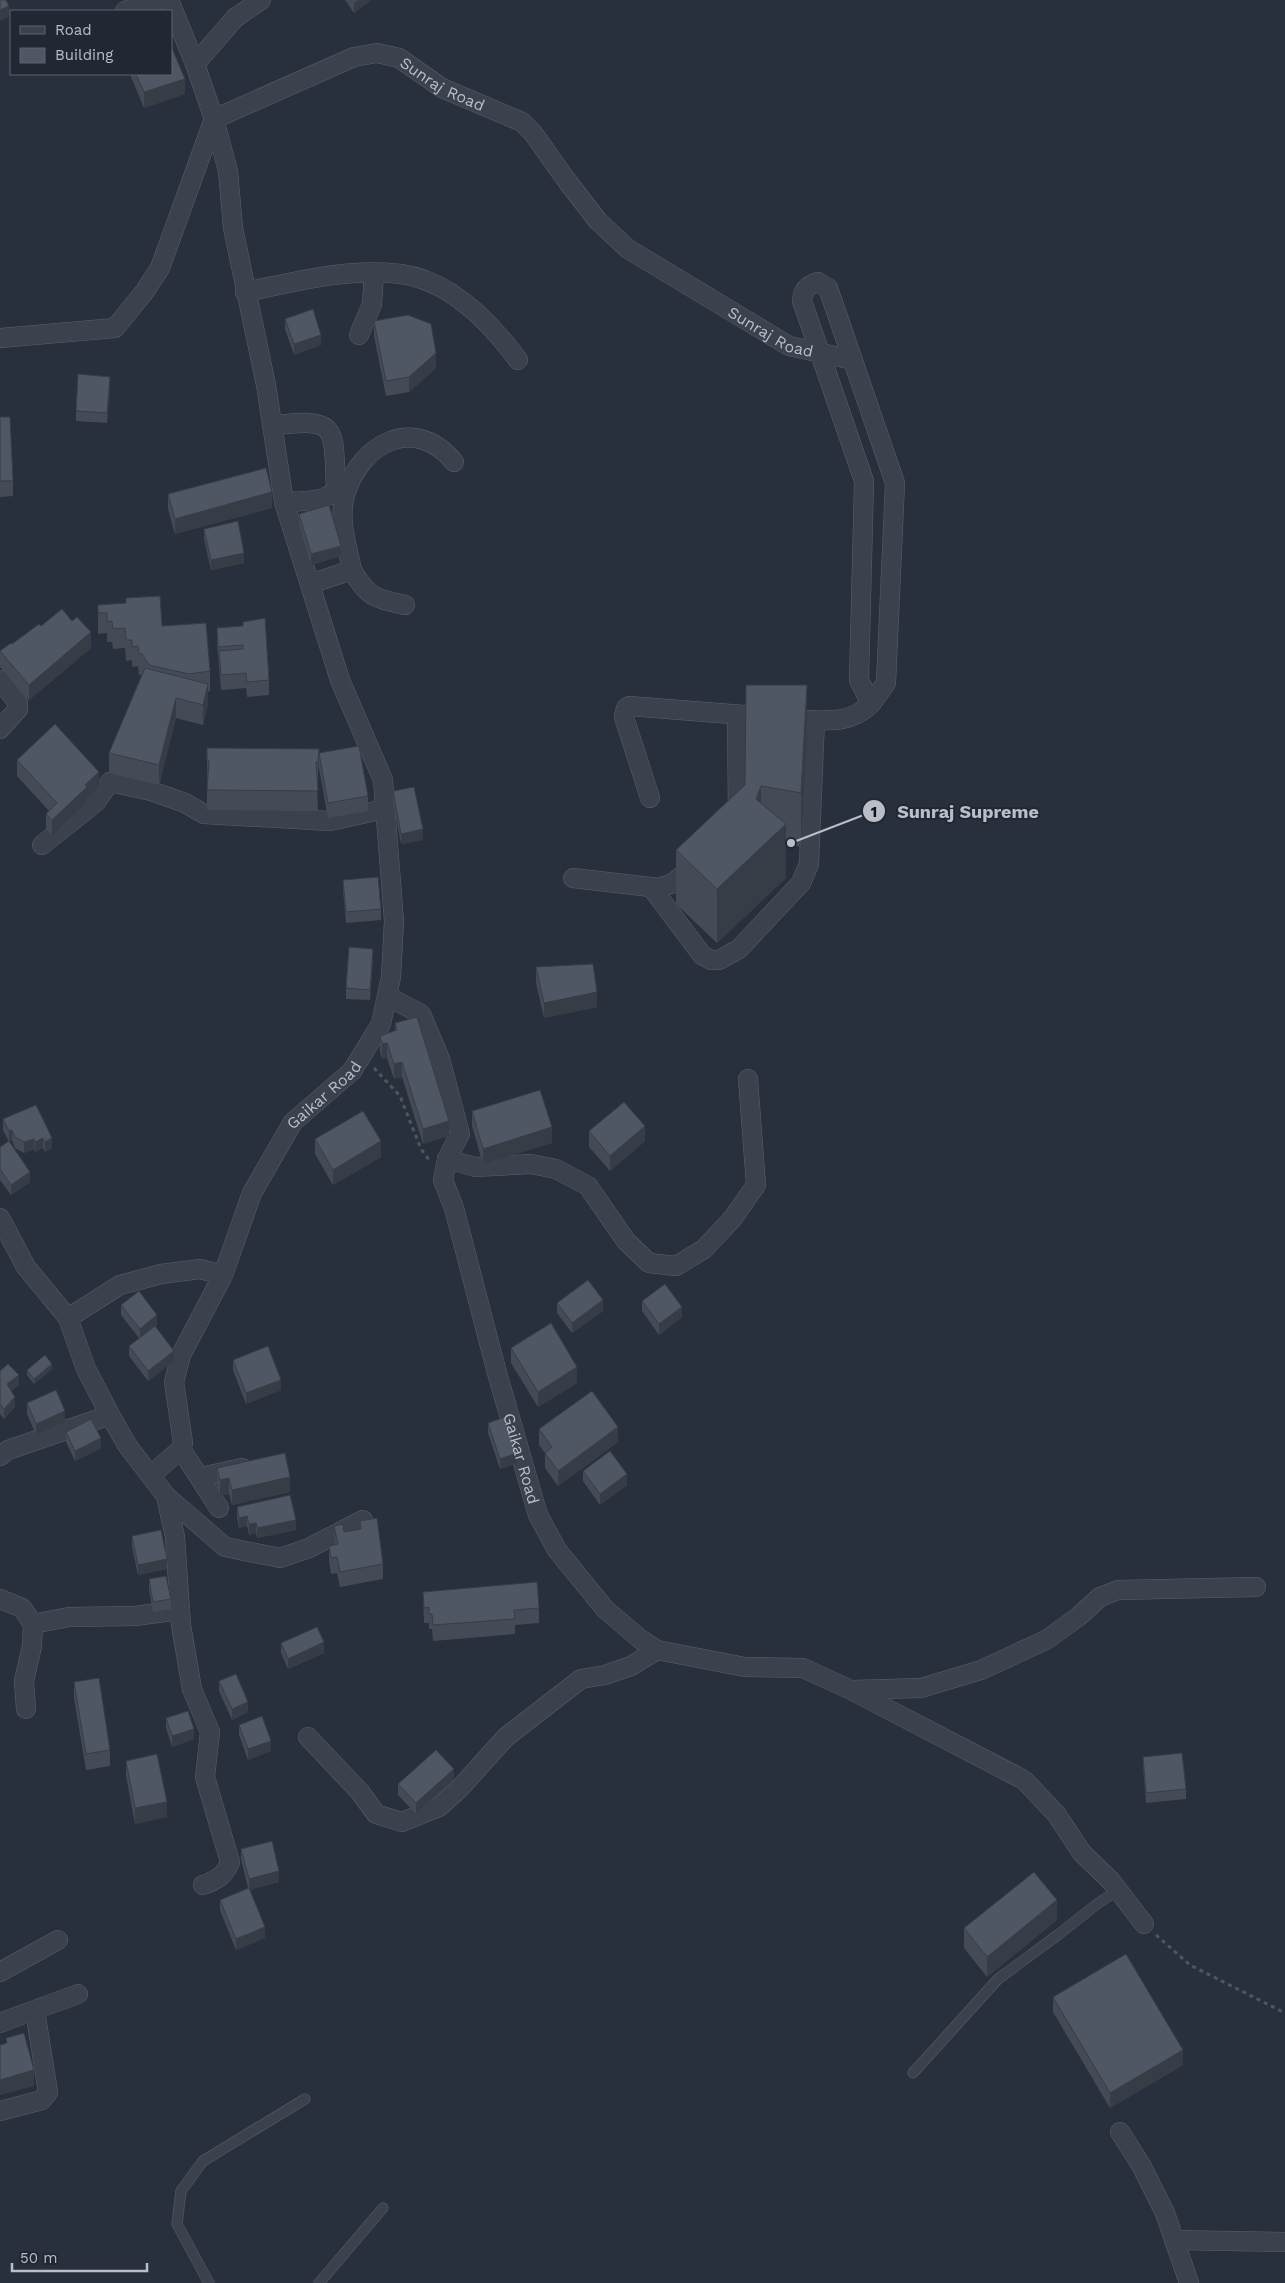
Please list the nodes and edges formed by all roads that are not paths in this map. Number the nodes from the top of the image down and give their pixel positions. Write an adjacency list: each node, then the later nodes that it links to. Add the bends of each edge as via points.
1 (158, 0): 4 (street)
2 (170, 0): 5 (street)
3 (261, 0): 5 (street, via 235,18)
4 (128, 10)
5 (195, 64): 6 (street)
6 (214, 119): 8 (street, via 228,171 233,228); 10 (street, via 160,268 115,328); 11 (street, Sunraj Road, via 354,57 377,53 399,58 442,88 522,122 598,221 628,249 789,346)
7 (374, 273): 8 (street, via 339,274); 9 (street, via 372,304); 12 (street, via 402,274 431,283 451,294 493,328)
8 (245, 292): 14 (street)
9 (359, 336)
10 (0, 338)
11 (821, 354): 13 (street, Sunraj Road); 13 (street, via 802,301 807,286 818,282 828,288); 17 (street)
12 (518, 360)
13 (853, 360): 15 (street)
14 (272, 426): 18 (street); 18 (street, via 318,423 328,430 333,443 336,489 332,495)
15 (888, 459): 17 (street); 20 (street, via 895,483)
16 (454, 462): 21 (street, via 444,450 420,438 389,442 368,454 352,476 341,520)
17 (861, 468): 19 (street)
18 (284, 502): 22 (street)
19 (865, 507): 20 (street); 25 (street, via 859,680)
20 (894, 507): 25 (street, via 886,683)
21 (352, 570): 22 (street); 23 (street, via 367,593)
22 (310, 584): 30 (street, via 340,680 383,780)
23 (405, 605)
24 (0, 680): 28 (street, via 18,703 18,709)
25 (871, 704): 27 (street, via 864,711 832,722)
26 (737, 715): 27 (street); 29 (street, via 626,708 624,717); 31 (street, via 739,811 737,820)
27 (815, 720): 35 (street, via 809,864 801,883 739,948 719,960 702,955)
28 (0, 729)
29 (650, 798)
30 (385, 809): 32 (street, via 330,821 204,814 185,803 151,791 110,782 96,802); 36 (street, via 394,921)
31 (726, 834)
32 (42, 844)
33 (707, 854): 35 (street, via 673,883)
34 (573, 878): 35 (street)
35 (651, 887)
36 (387, 996): 38 (street, via 421,1014 440,1059 460,1134); 40 (street, Gaikar Road, via 381,1024 352,1071 292,1122 252,1193)
37 (748, 1079): 38 (street, via 756,1185 733,1218 704,1249 676,1266 649,1263 626,1241 588,1186 556,1169 531,1164 475,1167)
38 (447, 1159): 55 (street, Gaikar Road, via 443,1180 454,1208 538,1515 556,1550 605,1609)
39 (0, 1218): 41 (street, via 26,1267)
40 (223, 1275): 41 (street, via 200,1269 161,1274 120,1285); 43 (street, Gaikar Road, via 181,1355 174,1382 183,1443)
41 (68, 1318): 42 (street, via 86,1370)
42 (110, 1415): 44 (street, via 8,1450); 46 (street)
43 (181, 1449): 46 (street); 47 (street)
44 (0, 1456)
45 (263, 1464): 47 (street)
46 (151, 1475): 48 (street)
47 (201, 1477): 49 (street)
48 (166, 1496): 50 (street, via 225,1547 280,1558 309,1548); 53 (street, via 175,1537)
49 (219, 1508)
50 (363, 1520)
51 (1256, 1587): 56 (street, via 1118,1590 1100,1597 1046,1640 981,1670 921,1688)
52 (0, 1599): 54 (street, via 22,1608)
53 (180, 1610): 54 (street, via 135,1616 70,1617); 59 (street, via 192,1689 210,1732 204,1777 230,1862 217,1880)
54 (33, 1624): 57 (street, via 24,1681)
55 (657, 1650): 56 (street, via 745,1667 803,1668); 58 (street, via 630,1666 581,1679 506,1737 439,1807 402,1822 376,1814 360,1792)
56 (851, 1690): 60 (street, via 1024,1780 1058,1815 1082,1853)
57 (26, 1709)
58 (308, 1737)
59 (203, 1885)
60 (1118, 1890): 61 (street); 67 (lane, via 998,1979)
61 (1144, 1924)
62 (58, 1940): 63 (street)
63 (0, 1972)
64 (78, 1994): 65 (street)
65 (34, 2010): 66 (street); 69 (street, via 48,2092 42,2100)
66 (0, 2023)
67 (912, 2073)
68 (305, 2099): 74 (lane, via 203,2161 181,2191 177,2224)
69 (0, 2111)
70 (1120, 2132): 72 (street, via 1141,2165)
71 (383, 2208): 75 (lane)
72 (1174, 2240): 73 (street); 76 (street)
73 (1285, 2242)
74 (209, 2283)
75 (319, 2283)
76 (1189, 2283)

